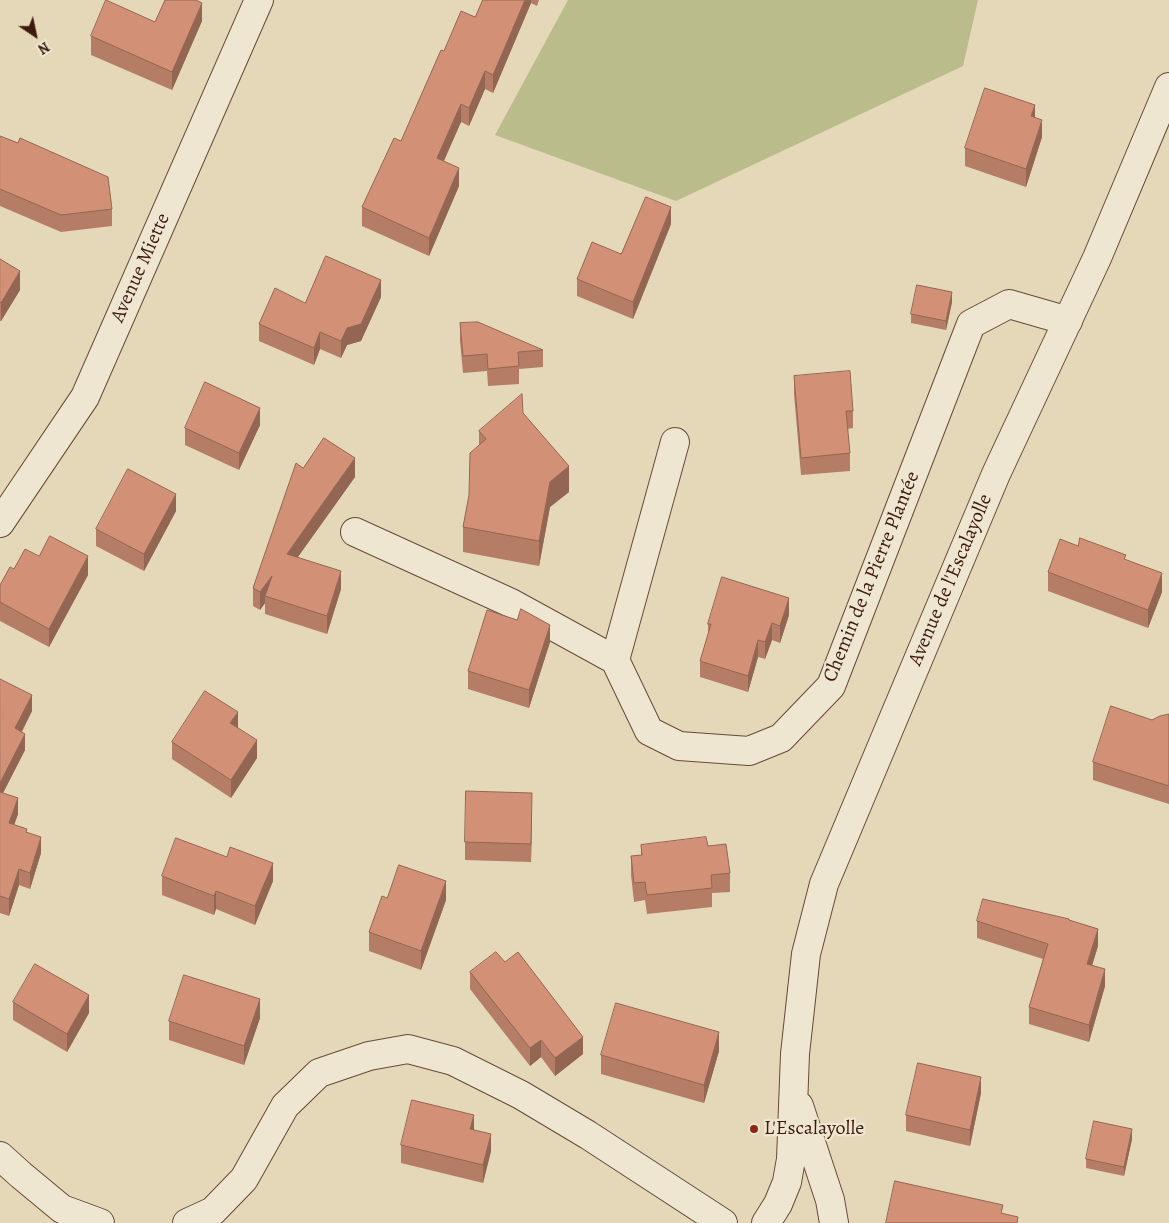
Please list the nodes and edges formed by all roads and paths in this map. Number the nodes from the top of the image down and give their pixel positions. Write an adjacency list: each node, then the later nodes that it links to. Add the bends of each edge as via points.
1 (260, 0): 5 (street, Avenue Miette, via 85,397)
2 (1169, 87): 3 (street, Avenue de l'Escalayolle)
3 (1068, 321): 7 (street, Chemin de la Pierre Plantée, via 1009,304 971,324 831,686 781,738 749,751 679,746 649,731); 8 (street, Avenue de l'Escalayolle, via 996,474 824,884 806,954)
4 (676, 442): 7 (street)
5 (0, 523)
6 (354, 532): 7 (street, via 511,603)
7 (615, 660)
8 (794, 1090): 13 (street, Avenue de l'Escalayolle, via 787,1182); 14 (street, Avenue de l'Escalayolle, via 830,1200)
9 (0, 1156): 10 (street, via 62,1209)
10 (100, 1223)
11 (188, 1223): 12 (street, via 213,1211 244,1179 286,1106 319,1072 369,1056 408,1049 453,1060 521,1095)
12 (723, 1223)
13 (766, 1223)
14 (834, 1223)

